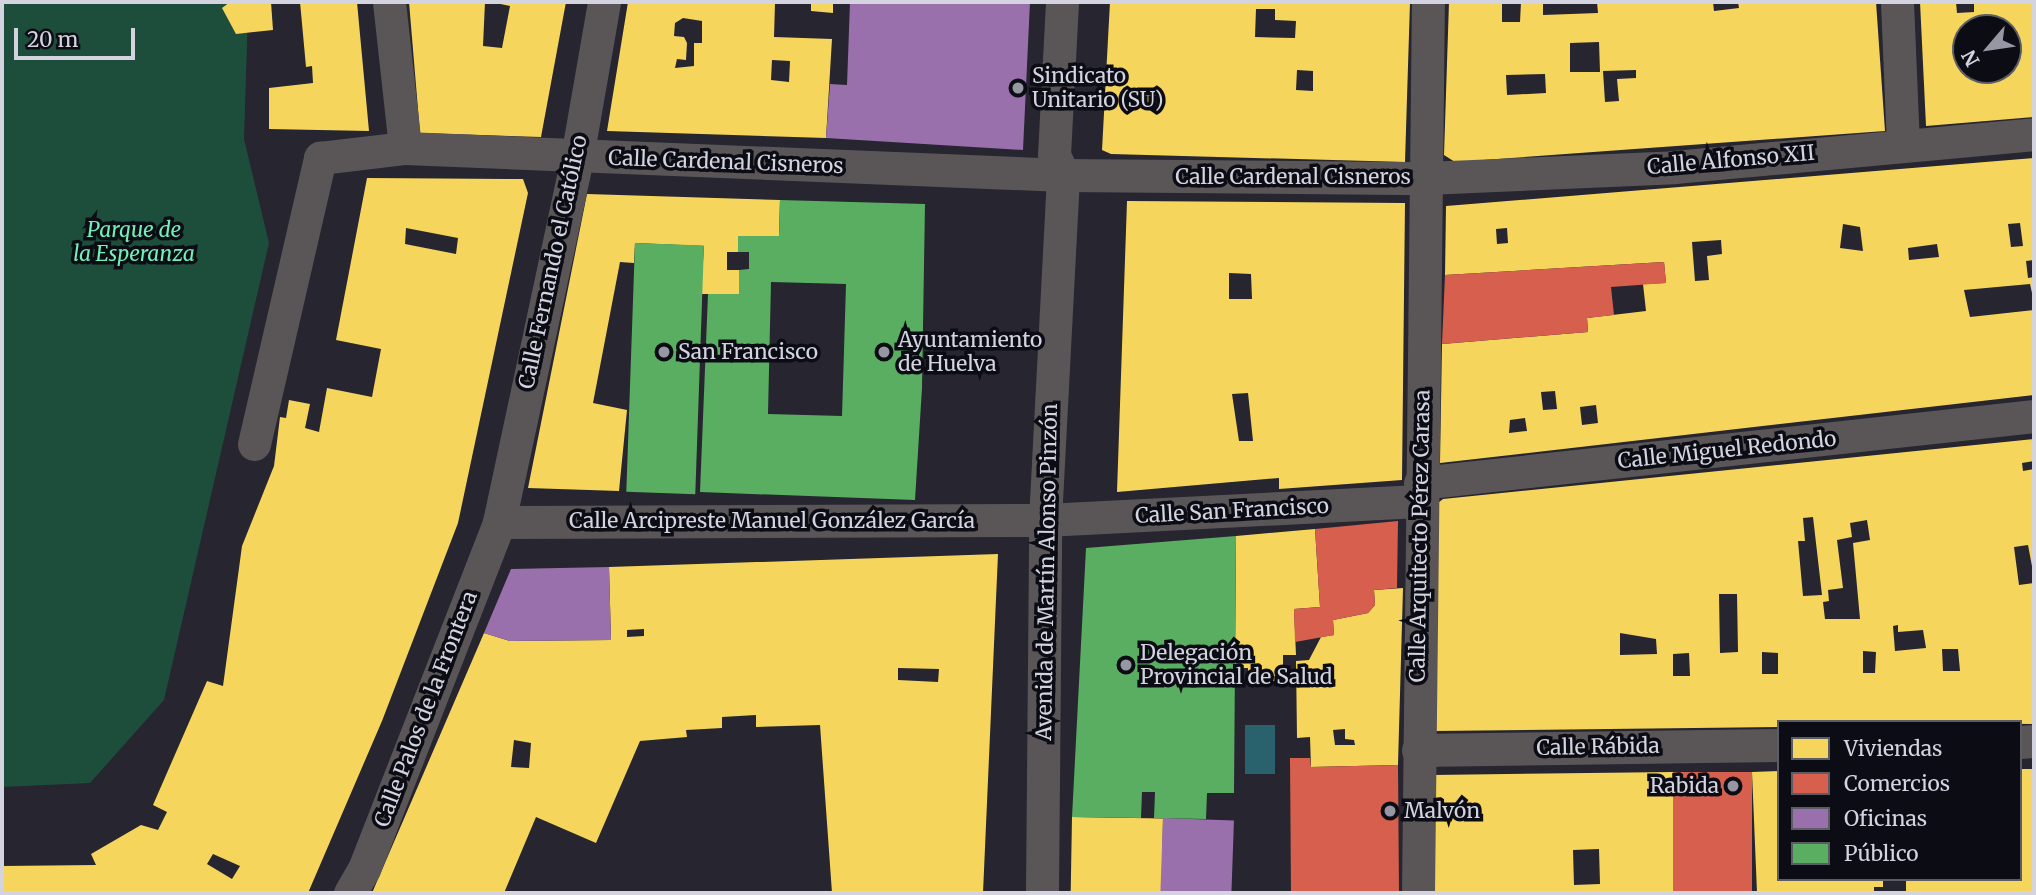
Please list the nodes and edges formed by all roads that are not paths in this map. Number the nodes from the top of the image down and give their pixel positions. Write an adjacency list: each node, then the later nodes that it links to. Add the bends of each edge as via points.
1 (389, 2): 8 (street)
2 (604, 2): 9 (street, Calle Fernando el Católico)
3 (1062, 2): 10 (street, Avenida de Martín Alonso Pinzón, via 1054,155)
4 (1428, 2): 11 (street, Calle Arquitecto Pérez Carasa)
5 (1897, 2): 7 (street)
6 (2034, 134): 7 (street, Calle Alfonso XII)
7 (1903, 144): 11 (street, Calle Alfonso XII, via 1674,167)
8 (405, 148): 9 (street, Calle Cardenal Cisneros); 13 (street, Calle Cardenal Cisneros, via 320,158)
9 (576, 157): 10 (street, Calle Cardenal Cisneros); 16 (street, Calle Fernando el Católico)
10 (1063, 175): 11 (street, Calle Cardenal Cisneros); 15 (street, Avenida de Martín Alonso Pinzón)
11 (1426, 178): 14 (street, Calle Arquitecto Pérez Carasa)
12 (2034, 416): 14 (street, Calle Miguel Redondo)
13 (254, 444)
14 (1420, 492): 15 (street, Calle San Francisco); 18 (street, Calle Arquitecto Pérez Carasa)
15 (1045, 520): 16 (street, Calle Arcipreste Manuel González García); 20 (street, Avenida de Martín Alonso Pinzón)
16 (499, 522): 19 (street, Calle Palos de la Frontera, via 365,869)
17 (1777, 745): 18 (street, Calle Rábida)
18 (1418, 750): 21 (street, Calle Arquitecto Pérez Carasa)
19 (350, 893)
20 (1042, 893)
21 (1418, 893)

